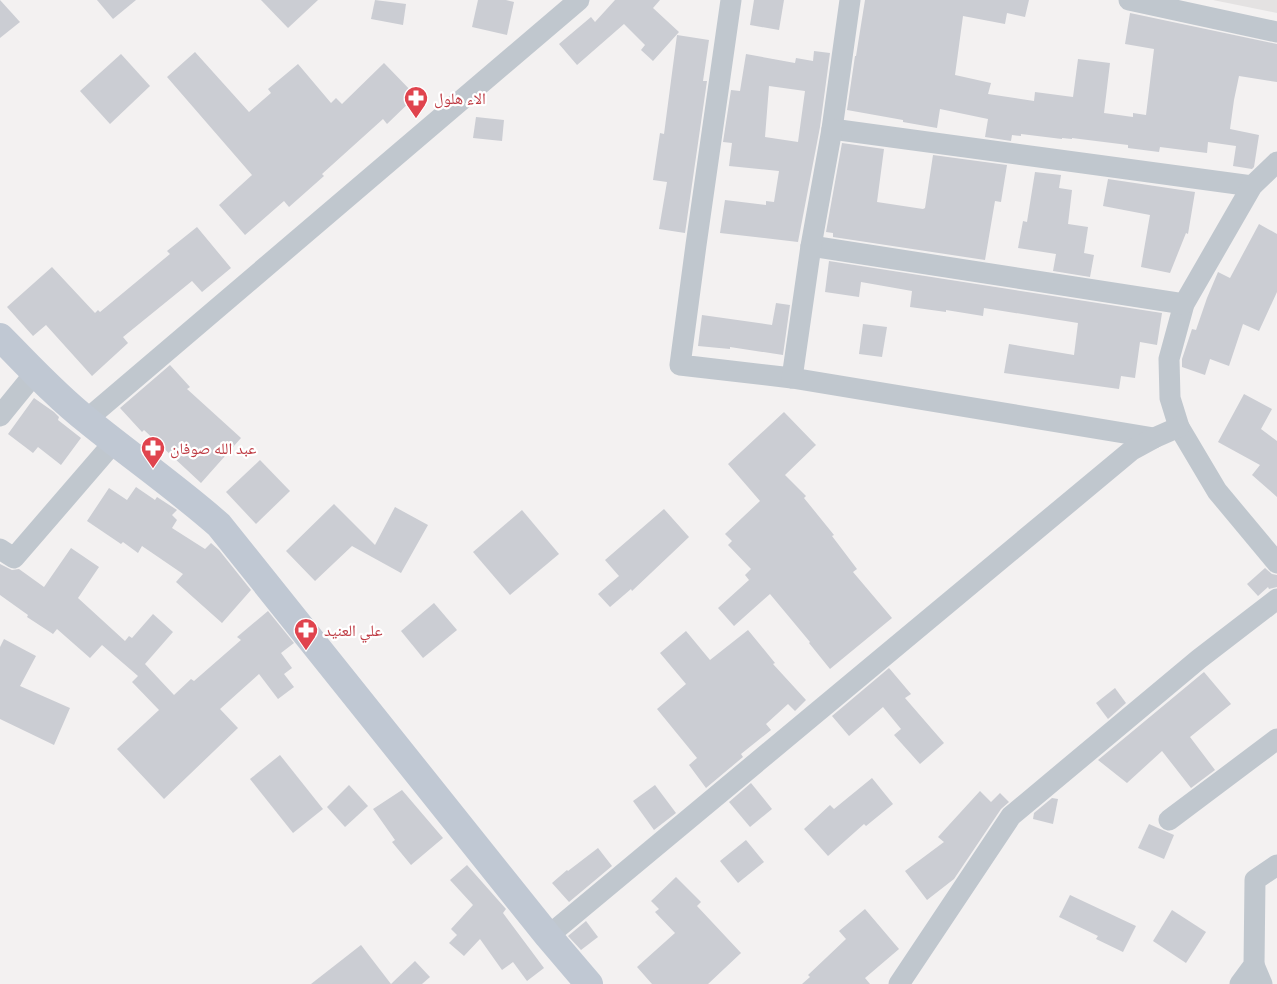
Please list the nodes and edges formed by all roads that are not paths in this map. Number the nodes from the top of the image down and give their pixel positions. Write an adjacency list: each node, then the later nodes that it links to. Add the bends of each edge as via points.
1 (579, 0): 15 (street)
2 (731, 0): 13 (street, via 680,365)
3 (850, 0): 6 (street)
4 (1129, 0): 5 (street)
5 (1277, 32)
6 (832, 129): 8 (street); 9 (street)
7 (1277, 162): 8 (street)
8 (1252, 186): 10 (street)
9 (811, 246): 10 (street); 13 (street)
10 (1184, 304): 16 (street, via 1169,359 1170,398)
11 (0, 337): 12 (street)
12 (36, 373): 14 (street); 15 (street)
13 (792, 378): 17 (street)
14 (0, 416)
15 (86, 420): 18 (street)
16 (1179, 427): 17 (street); 20 (street, via 1216,491)
17 (1154, 438): 25 (street, via 1132,450)
18 (115, 442): 19 (street, via 14,558); 25 (street, via 219,525)
19 (0, 549)
20 (1277, 563)
21 (1277, 599): 28 (street, via 1192,665 1011,816)
22 (1277, 739): 23 (street)
23 (1169, 820)
24 (1277, 865): 26 (street, via 1255,880)
25 (548, 936): 27 (street)
26 (1258, 974): 29 (street)
27 (589, 984)
28 (899, 984)
29 (1240, 984)

